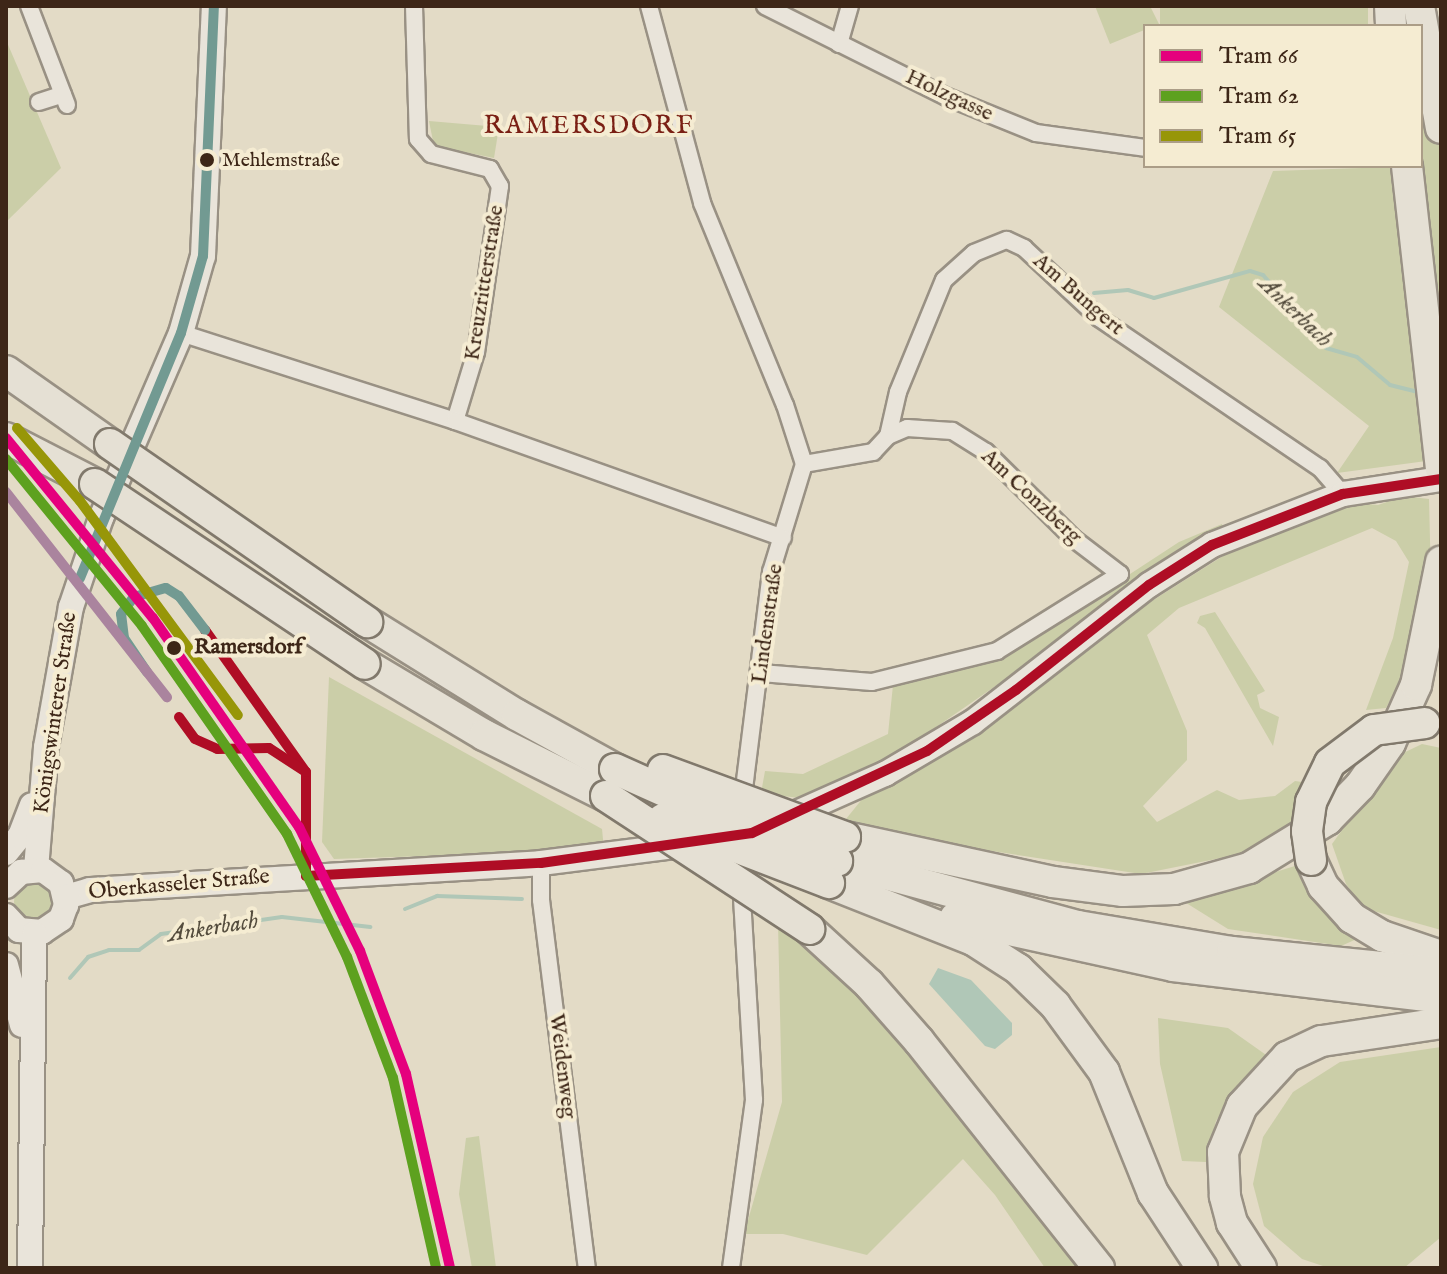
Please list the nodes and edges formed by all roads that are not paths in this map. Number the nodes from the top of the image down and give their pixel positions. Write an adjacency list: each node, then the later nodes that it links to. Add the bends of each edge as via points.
1 (29, 6): 9 (street, via 65,99)
2 (214, 6): 13 (main road, Königswinterer Straße, via 208,212 203,256)
3 (414, 6): 15 (street, Kreuzritterstraße, via 418,139 431,154 490,169 500,186 476,352)
4 (649, 6): 18 (street, via 702,203)
5 (765, 6): 8 (street, Holzgasse)
6 (850, 6): 8 (street)
7 (1423, 29): 10 (highway)
8 (839, 44): 11 (street, Holzgasse, via 1036,133)
9 (39, 102)
10 (1441, 128)
11 (1143, 148)
12 (1407, 168): 19 (highway)
13 (181, 333): 15 (street); 26 (main road, Königswinterer Straße, via 90,546 71,607)
14 (6, 371): 27 (highway, bridge, via 367,622)
15 (455, 421): 22 (street)
16 (888, 436): 18 (street, Am Conzberg, via 864,455); 21 (street, Am Bungert, via 898,392 944,280 974,253 1007,240 1024,248 1099,318 1320,468); 24 (street, Am Conzberg, via 931,426 967,438 1074,539 1120,574 997,651 896,679 845,683)
17 (6, 438): 27 (highway, bridge, via 95,484 365,664 484,735)
18 (804, 464): 22 (street, Lindenstraße)
19 (1441, 470)
20 (1441, 479): 21 (main road, Oberkasseler Straße)
21 (1343, 494): 29 (main road, Oberkasseler Straße, via 1212,545 1178,564 1016,690 927,751)
22 (783, 538): 24 (street, Lindenstraße, via 771,572)
23 (1441, 562): 31 (highway, via 1420,671 1390,743 1360,786 1327,820 1249,868 1174,889 1123,891)
24 (761, 673): 29 (street, Lindenstraße)
25 (1433, 724): 39 (highway, bridge, via 1374,730 1330,763 1311,802 1307,831 1311,860 1323,886 1352,918 1382,936)
26 (45, 760): 28 (main road); 33 (main road, Königswinterer Straße)
27 (614, 772): 31 (highway, bridge); 31 (highway, bridge); 48 (highway, bridge, via 869,984)
28 (15, 826): 30 (main road)
29 (740, 837): 32 (main road, Oberkasseler Straße); 47 (street, Lindenstraße, via 754,1100)
30 (6, 853)
31 (837, 860): 36 (highway); 41 (highway, via 1078,926 1232,952)
32 (541, 863): 35 (main road, Oberkasseler Straße, via 90,890); 46 (street, Weidenweg, via 541,900)
33 (36, 869): 34 (main road, via 21,872); 35 (main road, via 56,877)
34 (6, 886)
35 (66, 897): 38 (main road, via 56,925)
36 (887, 903): 42 (highway, via 1173,966); 49 (highway, via 997,954 1055,1005 1104,1072 1153,1193)
37 (6, 916): 38 (main road, via 19,930)
38 (34, 934): 44 (main road)
39 (1441, 956)
40 (6, 965): 44 (main road)
41 (1441, 973)
42 (1441, 998)
43 (1441, 1023): 50 (highway, via 1322,1041 1287,1057 1242,1106 1223,1152 1225,1196 1232,1223)
44 (30, 1057): 45 (main road)
45 (30, 1268)
46 (587, 1268)
47 (731, 1268)
48 (1099, 1268)
49 (1202, 1268)
50 (1261, 1268)

